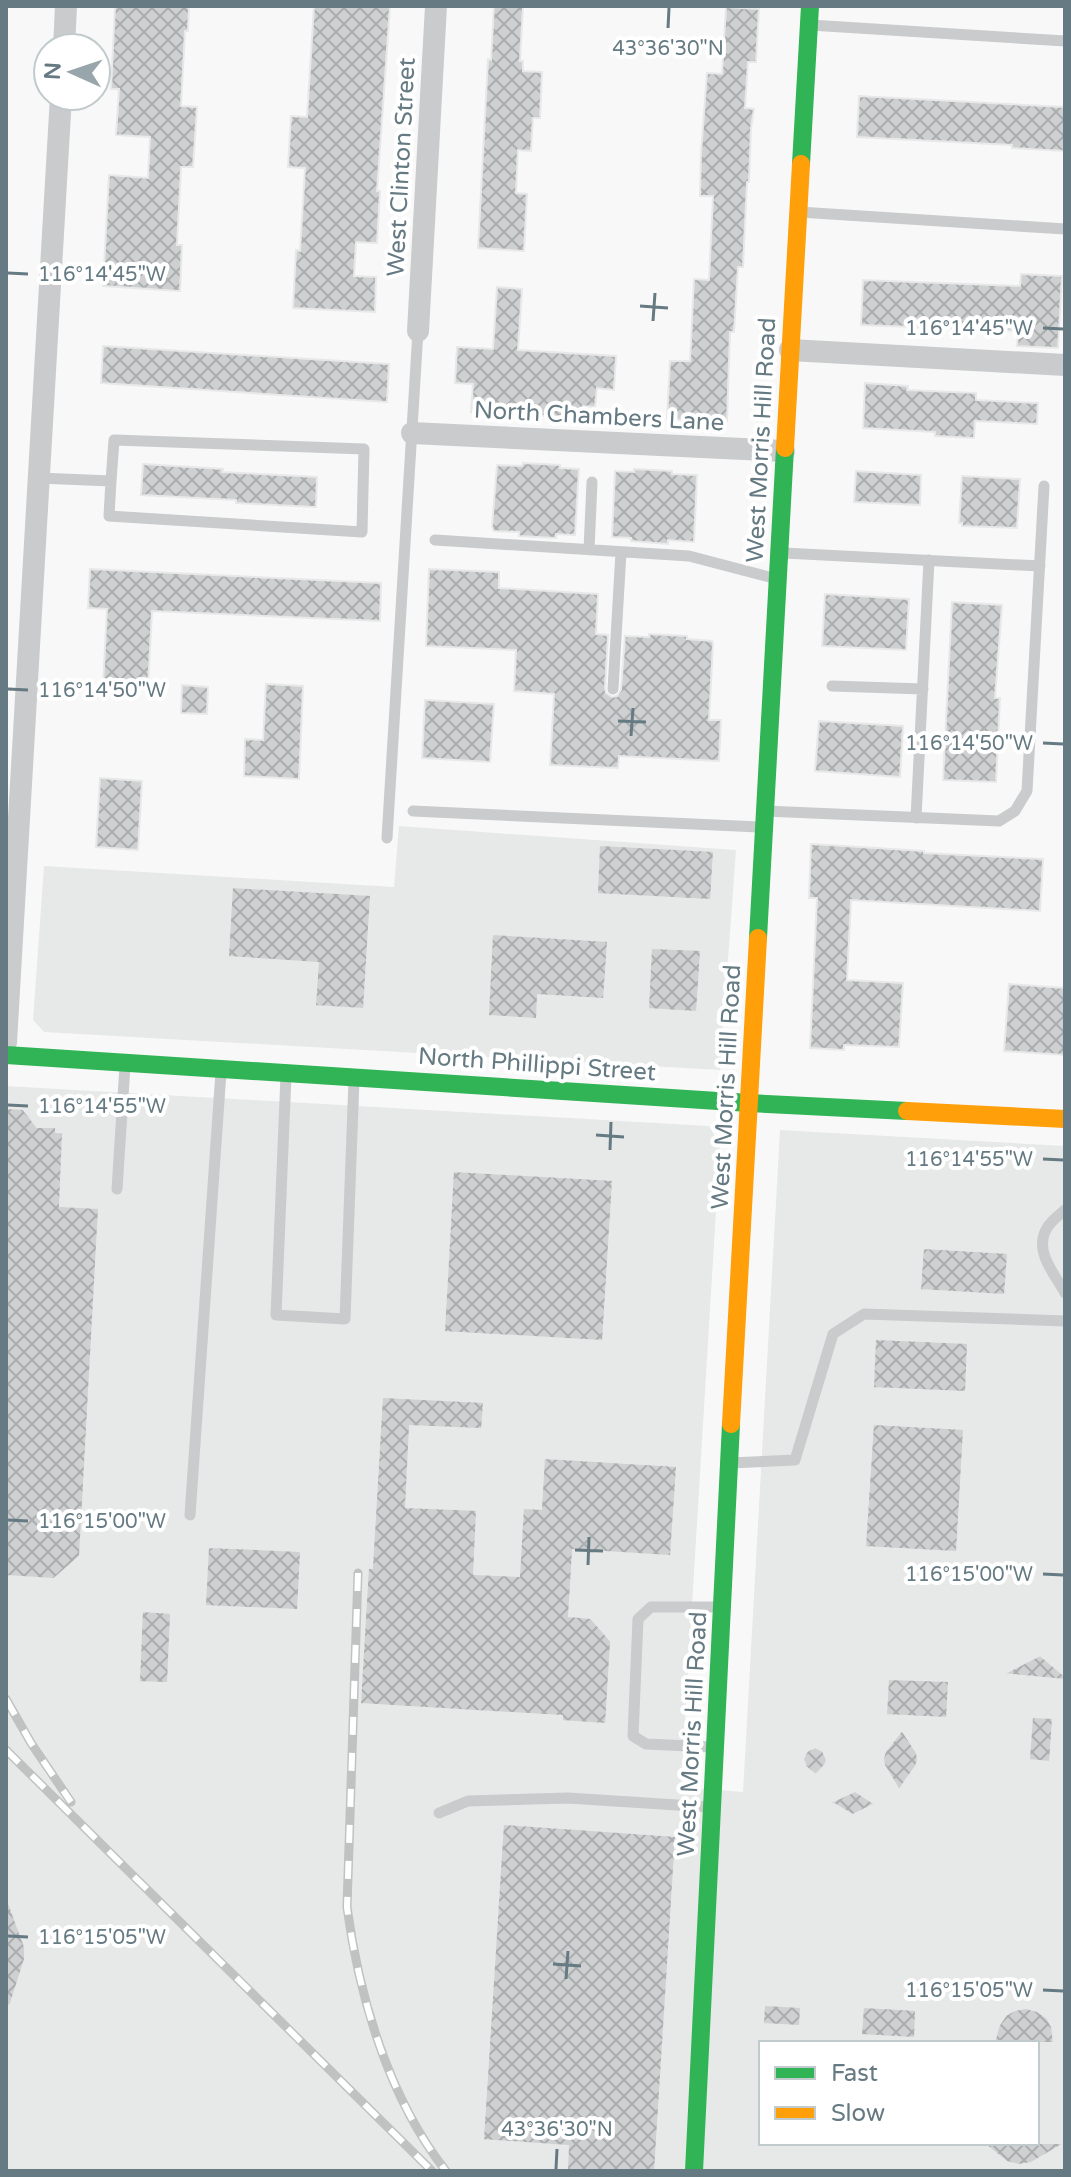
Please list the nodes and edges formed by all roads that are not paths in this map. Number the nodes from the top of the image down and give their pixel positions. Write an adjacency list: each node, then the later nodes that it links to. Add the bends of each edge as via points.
1 (66, 6): 5 (street)
2 (436, 6): 10 (street, West Clinton Street)
3 (810, 6): 4 (street, West Morris Hill Road)
4 (809, 25): 6 (lane); 8 (street, West Morris Hill Road)
5 (65, 32)
6 (1065, 41)
7 (60, 112): 15 (street)
8 (799, 212): 9 (lane); 11 (street, West Morris Hill Road)
9 (1065, 229)
10 (418, 331): 13 (lane)
11 (790, 350): 12 (street); 14 (street, West Morris Hill Road)
12 (1065, 365)
13 (412, 433): 14 (street, North Chambers Lane); 32 (lane)
14 (784, 451): 22 (street, West Morris Hill Road)
15 (39, 478): 16 (lane); 33 (street)
16 (111, 481): 16 (lane, via 109,516 362,532 364,449 114,440)
17 (592, 482): 20 (lane)
18 (1044, 486): 24 (lane)
19 (435, 540): 20 (lane)
20 (589, 550): 21 (lane)
21 (621, 552): 25 (lane, via 689,556); 27 (lane)
22 (779, 553): 23 (lane); 25 (street, West Morris Hill Road)
23 (929, 560): 24 (lane); 28 (lane)
24 (1040, 566): 30 (lane, via 1027,791 1015,811 999,821)
25 (777, 579): 31 (street, West Morris Hill Road)
26 (832, 686): 28 (lane)
27 (613, 689)
28 (923, 689): 30 (lane)
29 (413, 811): 31 (lane)
30 (916, 818): 31 (lane)
31 (764, 819): 39 (street, West Morris Hill Road)
32 (387, 838)
33 (6, 1042)
34 (6, 1055): 35 (street, North Phillippi Street)
35 (126, 1061): 36 (street, North Phillippi Street); 41 (lane)
36 (221, 1067): 37 (street, North Phillippi Street); 46 (lane)
37 (286, 1072): 38 (street, North Phillippi Street); 38 (lane, via 276,1315 345,1319)
38 (354, 1076): 39 (street, North Phillippi Street)
39 (749, 1103): 40 (street, North Phillippi Street); 45 (street, West Morris Hill Road)
40 (1065, 1119)
41 (117, 1189)
42 (1065, 1210): 43 (lane, via 1044,1236 1049,1270)
43 (1065, 1293)
44 (1065, 1321): 45 (lane, via 864,1314 833,1334 795,1460)
45 (730, 1463): 47 (street, West Morris Hill Road)
46 (190, 1515)
47 (723, 1607): 48 (street, West Morris Hill Road); 48 (lane, via 651,1607 638,1619 633,1736 646,1744)
48 (716, 1748): 49 (street, West Morris Hill Road)
49 (712, 1807): 50 (lane, via 568,1798 468,1801); 51 (street, West Morris Hill Road)
50 (439, 1813)
51 (694, 2171)

